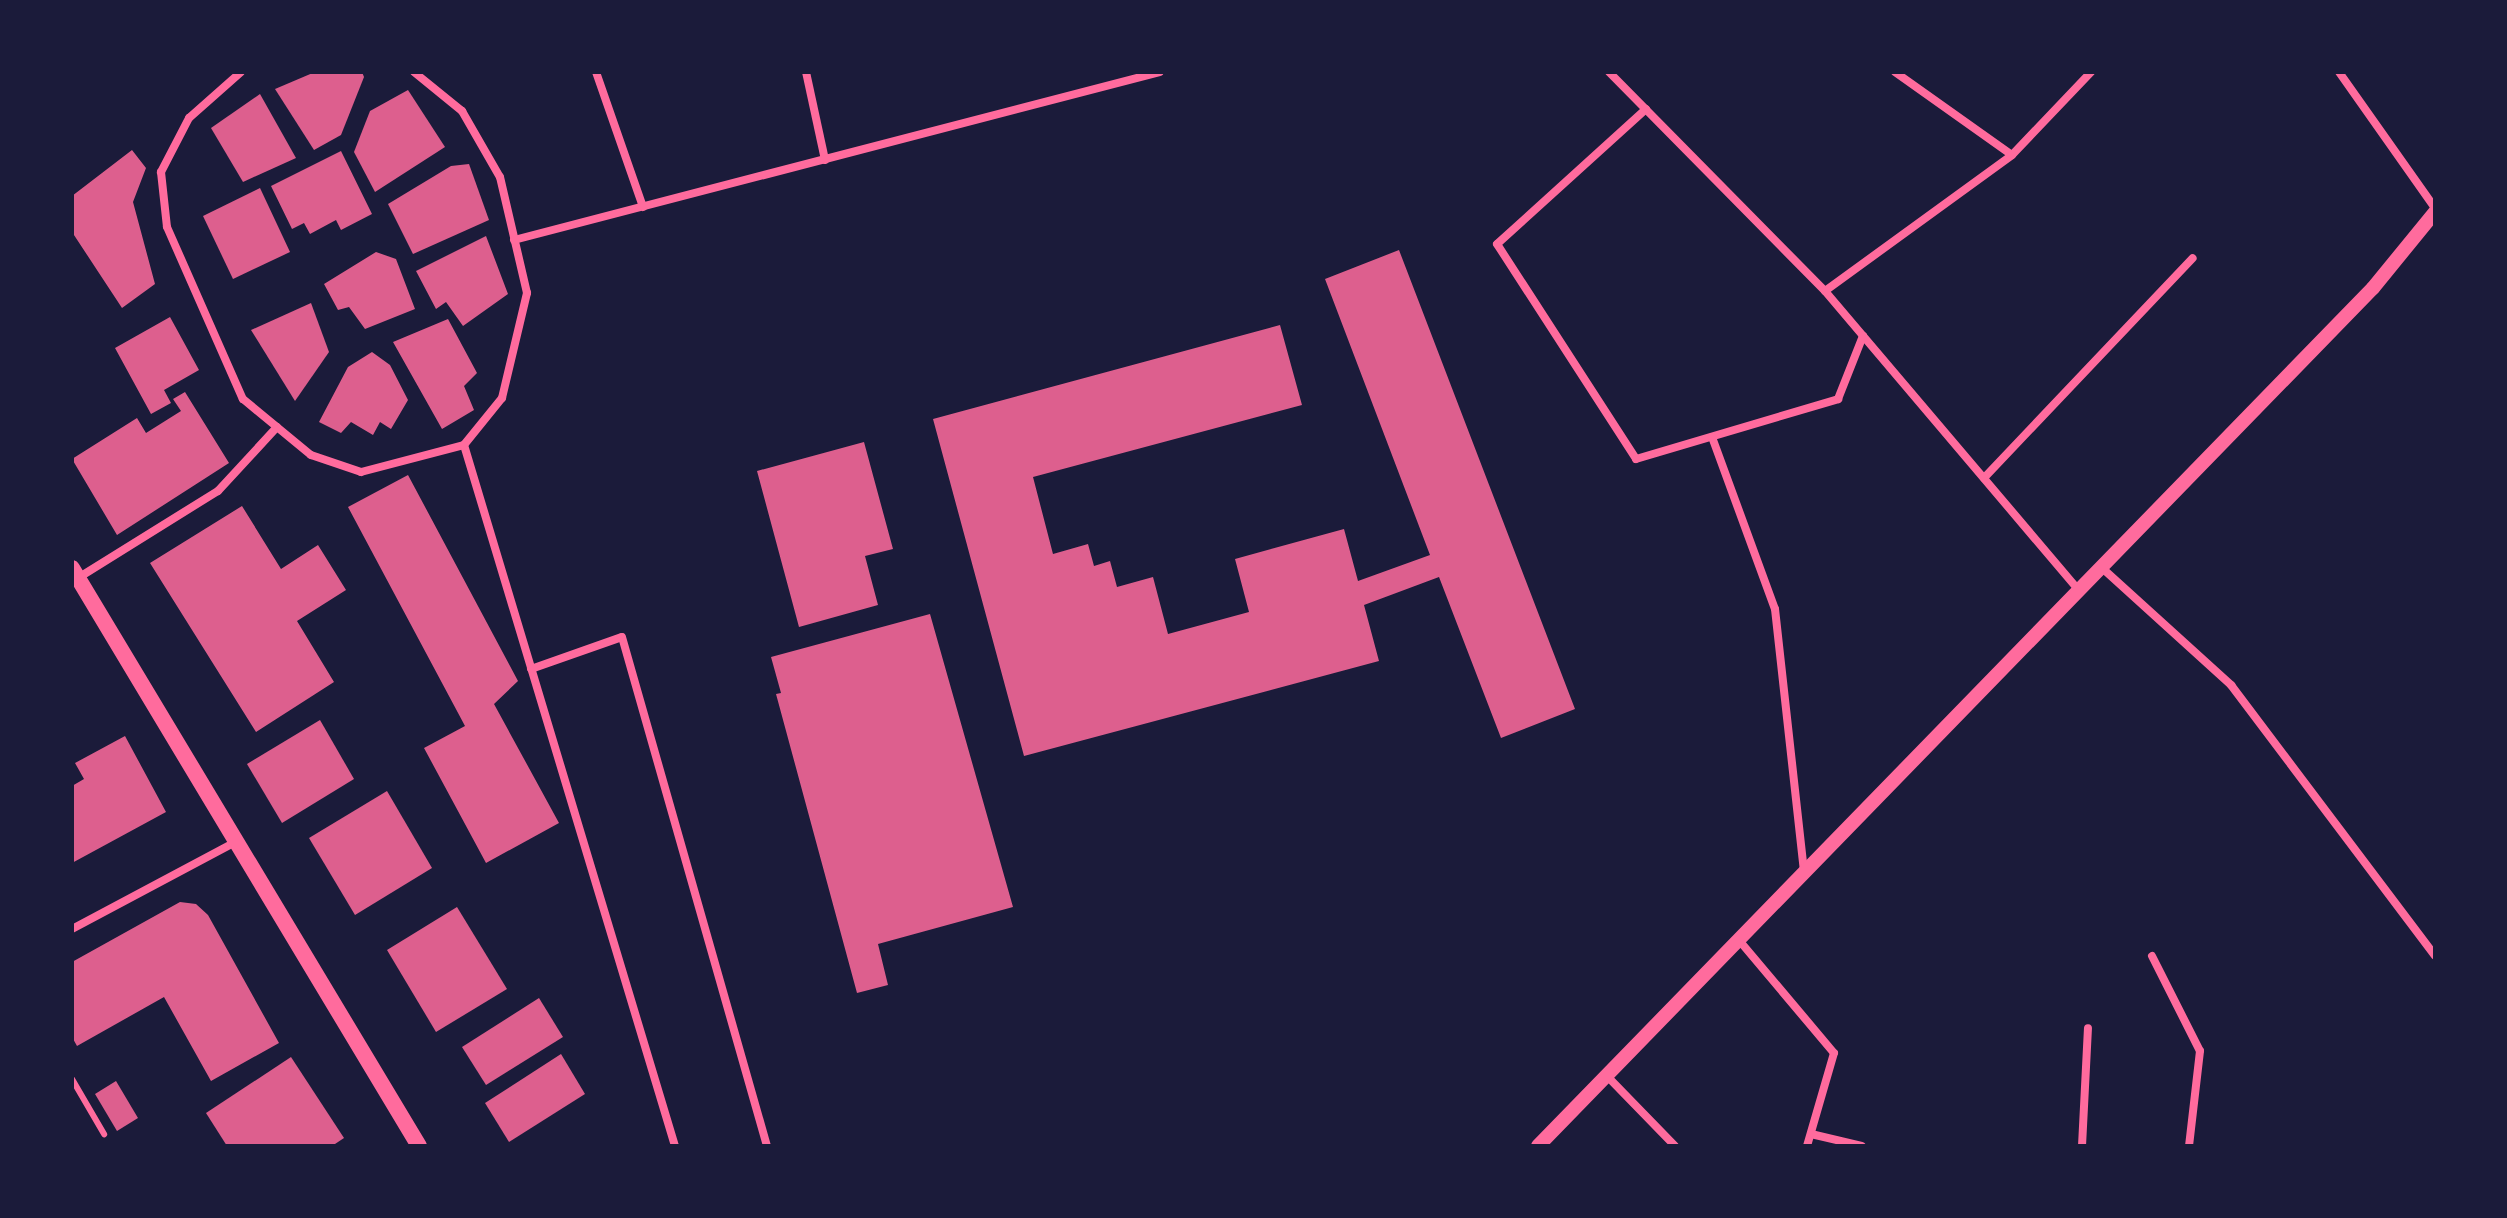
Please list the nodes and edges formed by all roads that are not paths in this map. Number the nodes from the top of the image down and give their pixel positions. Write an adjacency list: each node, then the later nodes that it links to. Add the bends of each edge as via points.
1 (241, 72): 19 (street, via 189,118 161,172 167,227 243,399)
2 (414, 72): 15 (street, via 462,111 500,177)
3 (596, 72): 13 (street)
4 (806, 72): 12 (street)
5 (1160, 72): 12 (street)
6 (1609, 72): 10 (street)
7 (1895, 72): 11 (street)
8 (2091, 72): 11 (street)
9 (2339, 72): 14 (street)
10 (1646, 109): 17 (street); 20 (street, via 1497,244 1636,459)
11 (2012, 155): 17 (street)
12 (825, 160): 13 (street)
13 (643, 207): 15 (street)
14 (2435, 210): 23 (street, via 2373,288)
15 (514, 240): 21 (street, via 527,293 502,398)
16 (2193, 258): 22 (street)
17 (1825, 291): 18 (street)
18 (1863, 336): 20 (street, via 1838,399); 22 (street)
19 (277, 427): 21 (street, via 311,455 361,472); 24 (street, via 218,491)
20 (1712, 437): 28 (street, via 1775,609)
21 (464, 445): 26 (street)
22 (1984, 478): 25 (street)
23 (2101, 567): 25 (street); 32 (street, via 2231,685)
24 (75, 573): 27 (main road)
25 (2079, 590): 28 (street)
26 (531, 669): 39 (street); 40 (street, via 622,637)
27 (234, 843): 29 (street); 38 (main road)
28 (1804, 872): 30 (street)
29 (72, 929)
30 (1738, 939): 34 (street); 37 (street, via 1834,1053)
31 (2152, 956): 46 (street, via 2200,1051)
32 (2435, 956)
33 (2088, 1028): 45 (street)
34 (1606, 1075): 41 (street); 42 (street)
35 (72, 1079): 36 (lane)
36 (104, 1134)
37 (1811, 1134): 43 (street); 44 (street)
38 (419, 1146)
39 (675, 1146)
40 (767, 1146)
41 (1538, 1146)
42 (1675, 1146)
43 (1807, 1146)
44 (1862, 1146)
45 (2082, 1146)
46 (2189, 1146)

